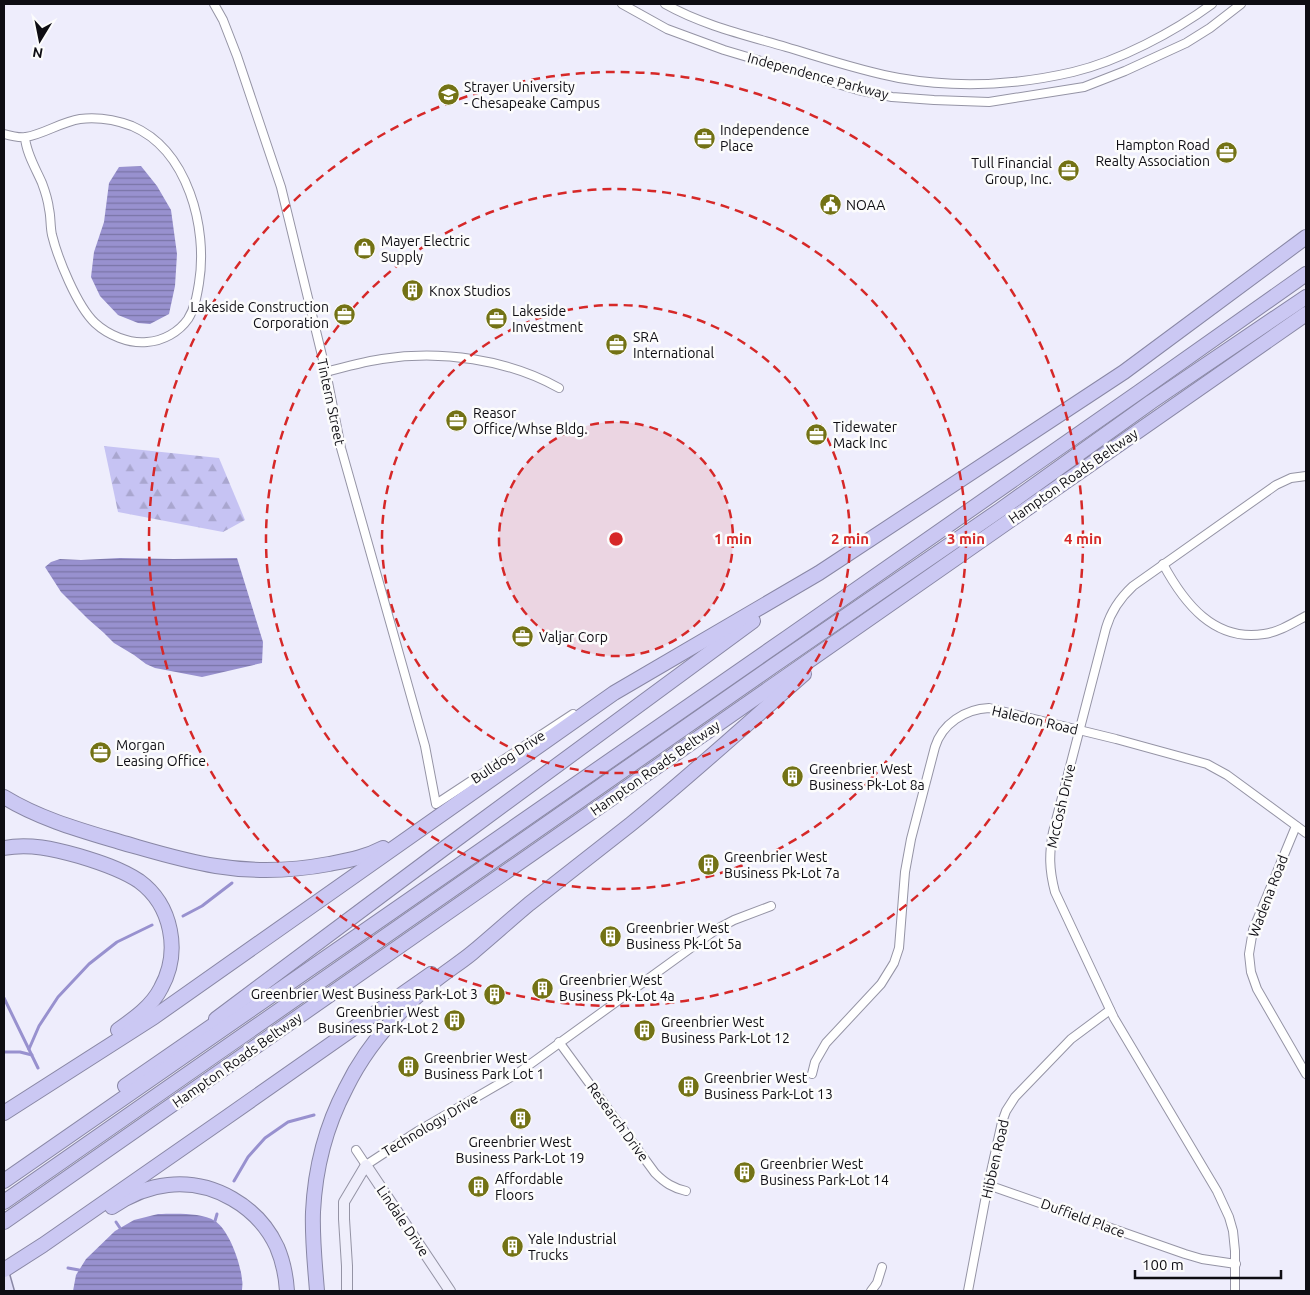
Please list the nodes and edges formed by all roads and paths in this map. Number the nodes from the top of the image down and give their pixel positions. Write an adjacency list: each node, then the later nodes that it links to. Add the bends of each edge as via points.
1 (214, 4): 13 (street, Tintern Street, via 237,56 278,179)
2 (622, 4): 5 (street, Independence Parkway, via 667,29 724,50 858,90 900,97 989,102 1084,87 1186,43)
3 (665, 4): 4 (street, Independence Parkway, via 717,27 852,67 902,78 984,83 1055,75 1113,59 1165,34)
4 (1212, 4)
5 (1241, 4)
6 (4, 134): 7 (street)
7 (25, 137): 7 (street, via 79,119 114,121 147,135 173,160 193,204 201,249 201,272 194,308 178,330 154,342 124,340 108,333 84,310 58,255 43,186 27,150)
8 (1306, 237): 17 (highway, via 1124,372)
9 (1306, 267): 32 (highway)
10 (1306, 274): 40 (highway)
11 (1306, 297): 43 (highway)
12 (1306, 314): 19 (highway, Hampton Roads Beltway)
13 (326, 372): 14 (street, via 387,358 446,356 505,367); 23 (street, Tintern Street, via 341,448 425,746)
14 (559, 388)
15 (1306, 476): 16 (street, McCosh Drive, via 1276,485)
16 (1163, 564): 18 (street, via 1197,613 1219,628 1239,634 1265,634); 21 (street, McCosh Drive, via 1123,596 1109,618)
17 (819, 573): 24 (highway, via 614,693); 32 (highway)
18 (1306, 616)
19 (855, 629): 28 (highway, via 664,797); 44 (highway, Hampton Roads Beltway)
20 (580, 709): 23 (street, Bulldog Drive)
21 (1078, 731): 25 (street, Haledon Road, via 1207,764); 30 (street, McCosh Drive, via 1050,848 1051,876 1055,892); 34 (street, Haledon Road, via 984,708 960,716 941,733 911,839 899,948 894,963 881,984 826,1043)
22 (4, 797): 24 (highway, via 45,818 84,831 193,862 240,869 292,869 362,857)
23 (436, 804)
24 (435, 820): 33 (highway, via 154,1017)
25 (1296, 826): 26 (street, Haledon Road); 35 (street, Wadena Road, via 1253,930 1249,954 1257,989)
26 (1306, 834)
27 (4, 848): 33 (highway, via 31,846 51,849 127,873 150,891 168,922 172,954 158,993 141,1013)
28 (529, 904): 45 (highway); 52 (highway, via 406,1005 380,1034 346,1088 324,1144 315,1190)
29 (771, 906): 31 (street, Technology Drive, via 717,929)
30 (1110, 1010): 41 (street, Hibben Road, via 1071,1039 1014,1097 1002,1122); 46 (street, McCosh Drive, via 1217,1191 1229,1217)
31 (560, 1042): 38 (street, Technology Drive, via 518,1073); 42 (street, Research Drive, via 655,1174 666,1184)
32 (164, 1059): 39 (highway)
33 (67, 1072): 36 (highway)
34 (812, 1074)
35 (1306, 1074)
36 (4, 1113)
37 (356, 1150): 38 (street, Lindale Drive)
38 (366, 1165): 53 (street, via 344,1202); 54 (street, Lindale Drive)
39 (4, 1170)
40 (4, 1181)
41 (988, 1185): 46 (street, Duffield Place, via 1185,1254); 56 (street, Hibben Road)
42 (686, 1191)
43 (4, 1202)
44 (4, 1222)
45 (43, 1245): 48 (highway); 51 (highway, via 138,1193 167,1185 198,1186 230,1197 254,1214 277,1248)
46 (1236, 1264): 57 (street, McCosh Drive)
47 (882, 1266): 55 (street)
48 (4, 1270)
49 (4, 1277): 50 (main road)
50 (8, 1291)
51 (287, 1291)
52 (316, 1291)
53 (347, 1291)
54 (450, 1291)
55 (871, 1291)
56 (968, 1291)
57 (1235, 1291)

